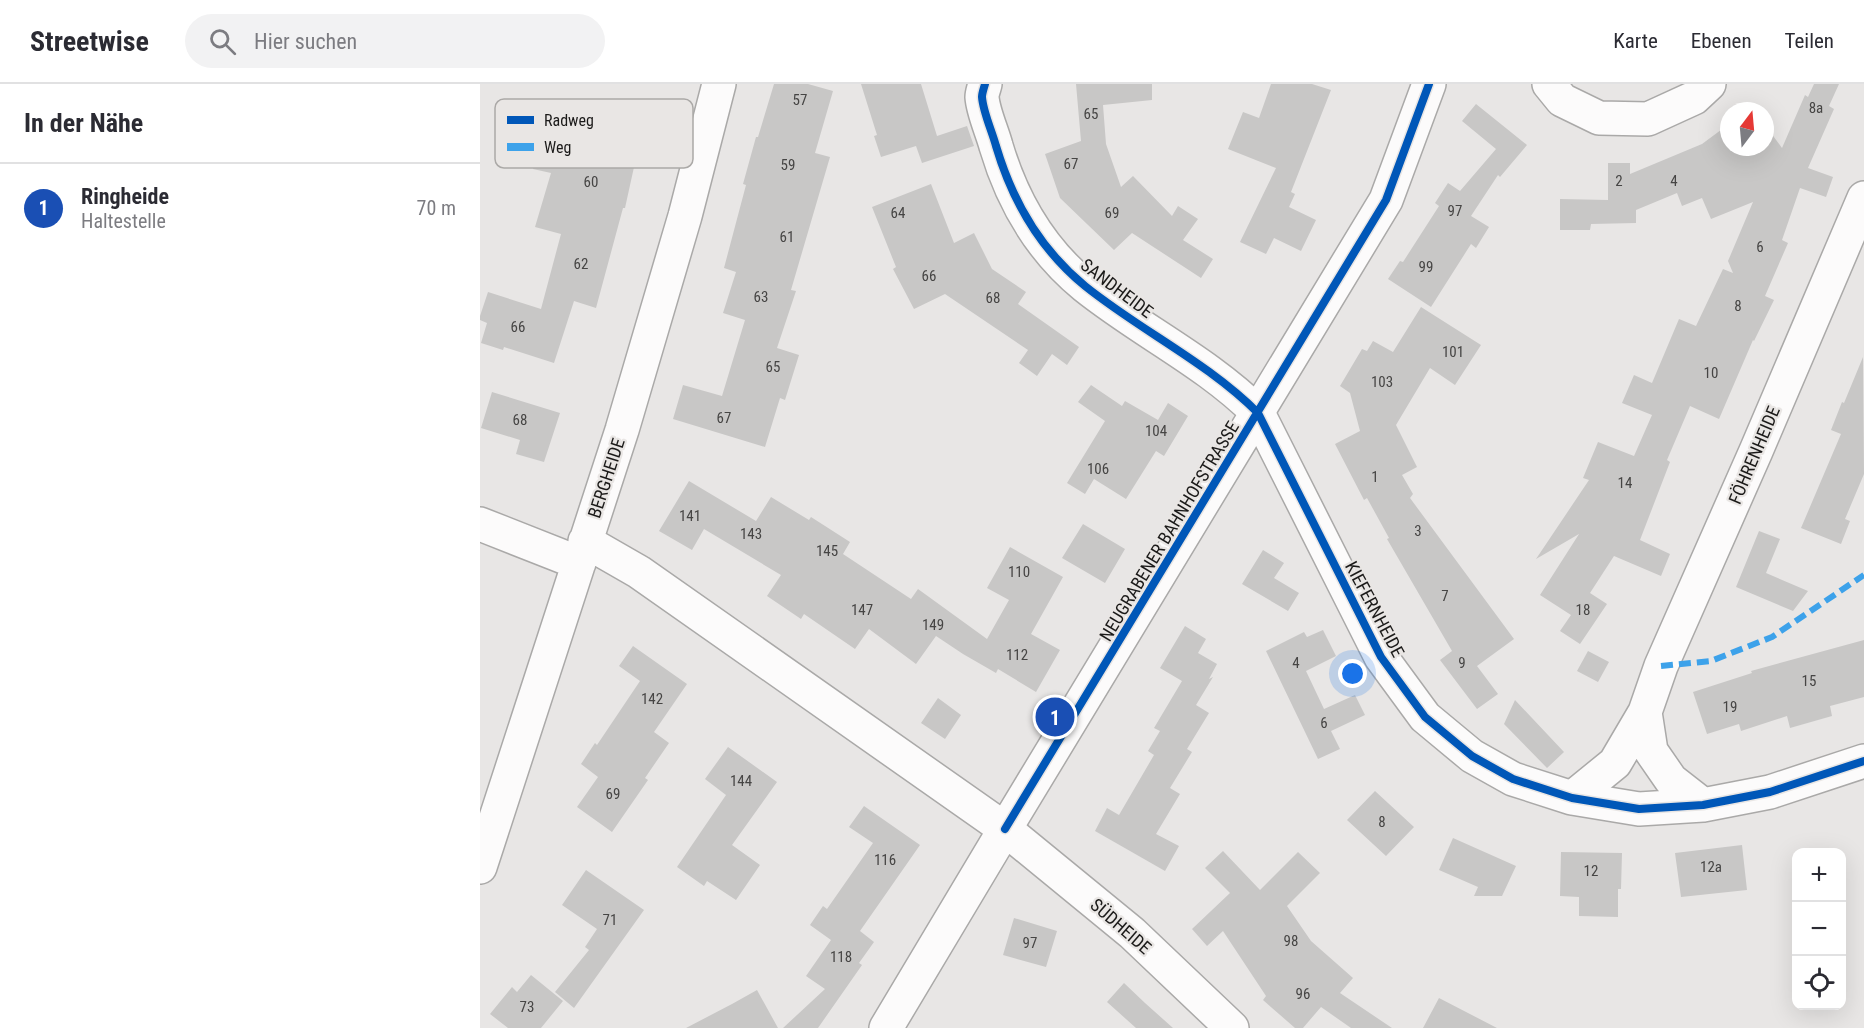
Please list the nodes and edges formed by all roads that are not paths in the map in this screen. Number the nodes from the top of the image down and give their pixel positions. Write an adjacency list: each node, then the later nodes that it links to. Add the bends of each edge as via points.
1 (719, 84): 9 (street, BERGHEIDE, via 686,216)
2 (1429, 84): 7 (street, NEUGRABENER BAHNHOFSTRASSE, via 1386,200)
3 (1549, 84): 4 (street, via 1562,100 1599,118 1648,119 1694,98)
4 (1709, 84)
5 (980, 88): 7 (street, SANDHEIDE, via 1011,188 1051,251 1086,286 1226,384)
6 (1864, 198): 10 (street, FÖHRENHEIDE, via 1661,666)
7 (1258, 413): 12 (street, KIEFERNHEIDE, via 1381,657 1425,717 1472,756 1513,779); 14 (street, NEUGRABENER BAHNHOFSTRASSE)
8 (480, 524): 9 (street, SÜDHEIDE)
9 (582, 552): 14 (street, SÜDHEIDE, via 639,572); 15 (street, BERGHEIDE)
10 (1645, 712): 12 (street, FÖHRENHEIDE, via 1615,763); 13 (street, FÖHRENHEIDE, via 1651,751 1671,780)
11 (1864, 761): 13 (street, KIEFERNHEIDE, via 1770,792)
12 (1572, 798): 13 (street, KIEFERNHEIDE, via 1639,809)
13 (1703, 805)
14 (1005, 829): 16 (street, NEUGRABENER BAHNHOFSTRASSE); 17 (street, SÜDHEIDE, via 1132,933)
15 (480, 867)
16 (886, 1028)
17 (1232, 1028)

